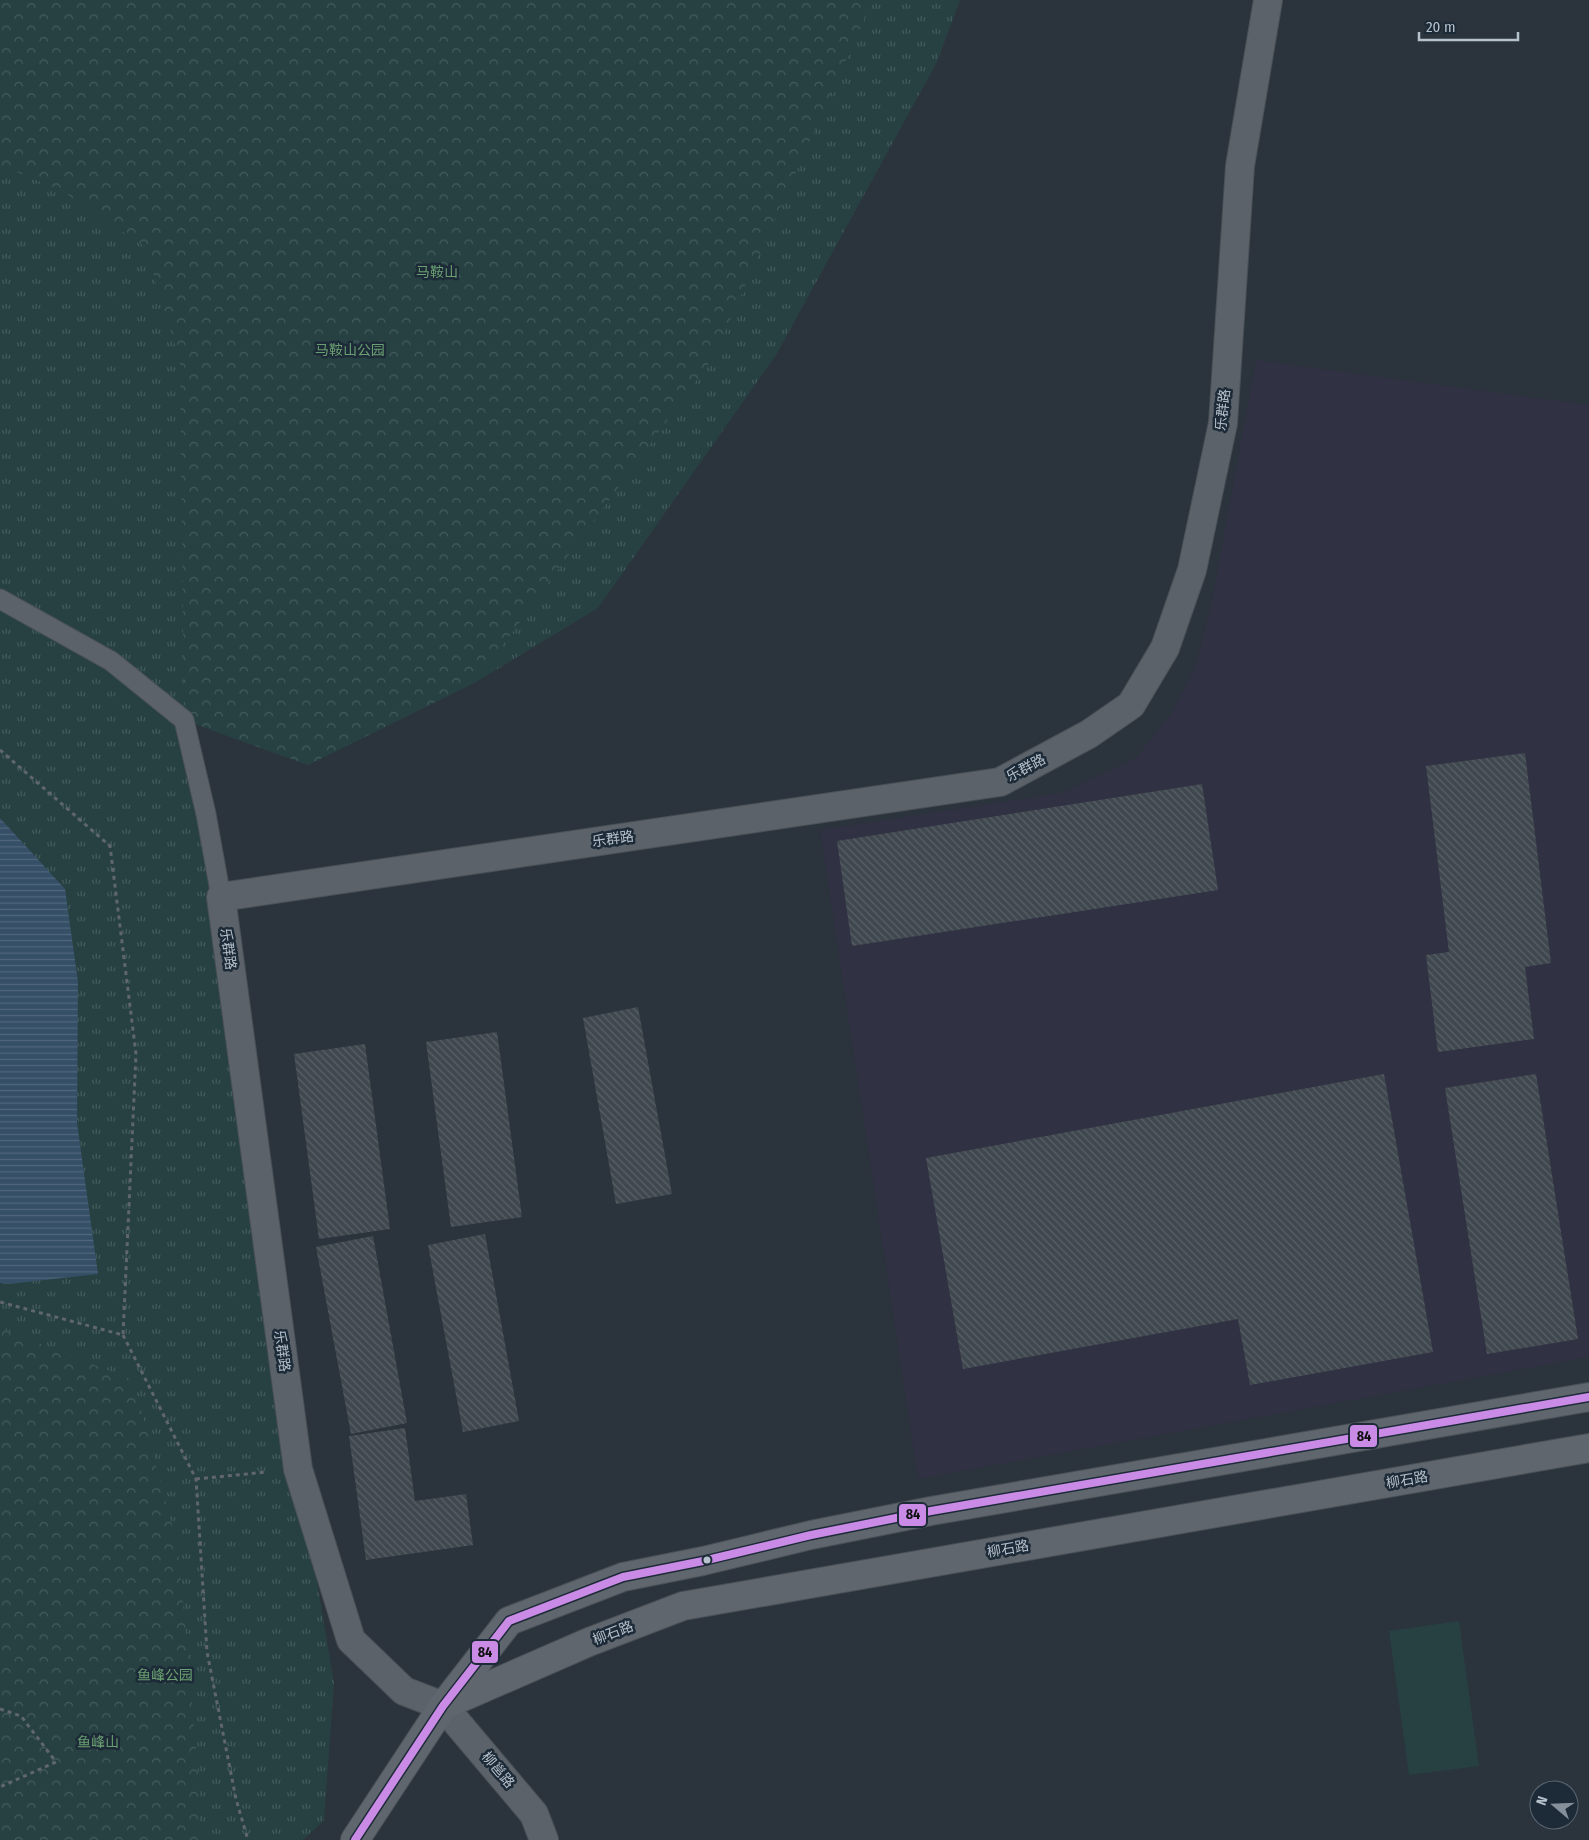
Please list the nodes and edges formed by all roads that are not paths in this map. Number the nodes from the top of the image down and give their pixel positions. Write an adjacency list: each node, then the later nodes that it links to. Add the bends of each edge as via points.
1 (1268, 0): 3 (street, 乐群路, via 1240,166 1223,423 1192,570 1165,648 1131,705 1089,734 1000,782)
2 (0, 599): 3 (lane, via 111,661 184,720)
3 (221, 897): 6 (street, 乐群路, via 298,1470 352,1640 404,1691)
4 (1589, 1398): 6 (main road, via 931,1511 811,1534 703,1562 623,1577 509,1622)
5 (1589, 1448): 6 (main road, 柳石路, via 683,1606 589,1642)
6 (443, 1706): 7 (main road); 8 (street, 柳邕路, via 534,1814)
7 (355, 1840)
8 (544, 1840)

